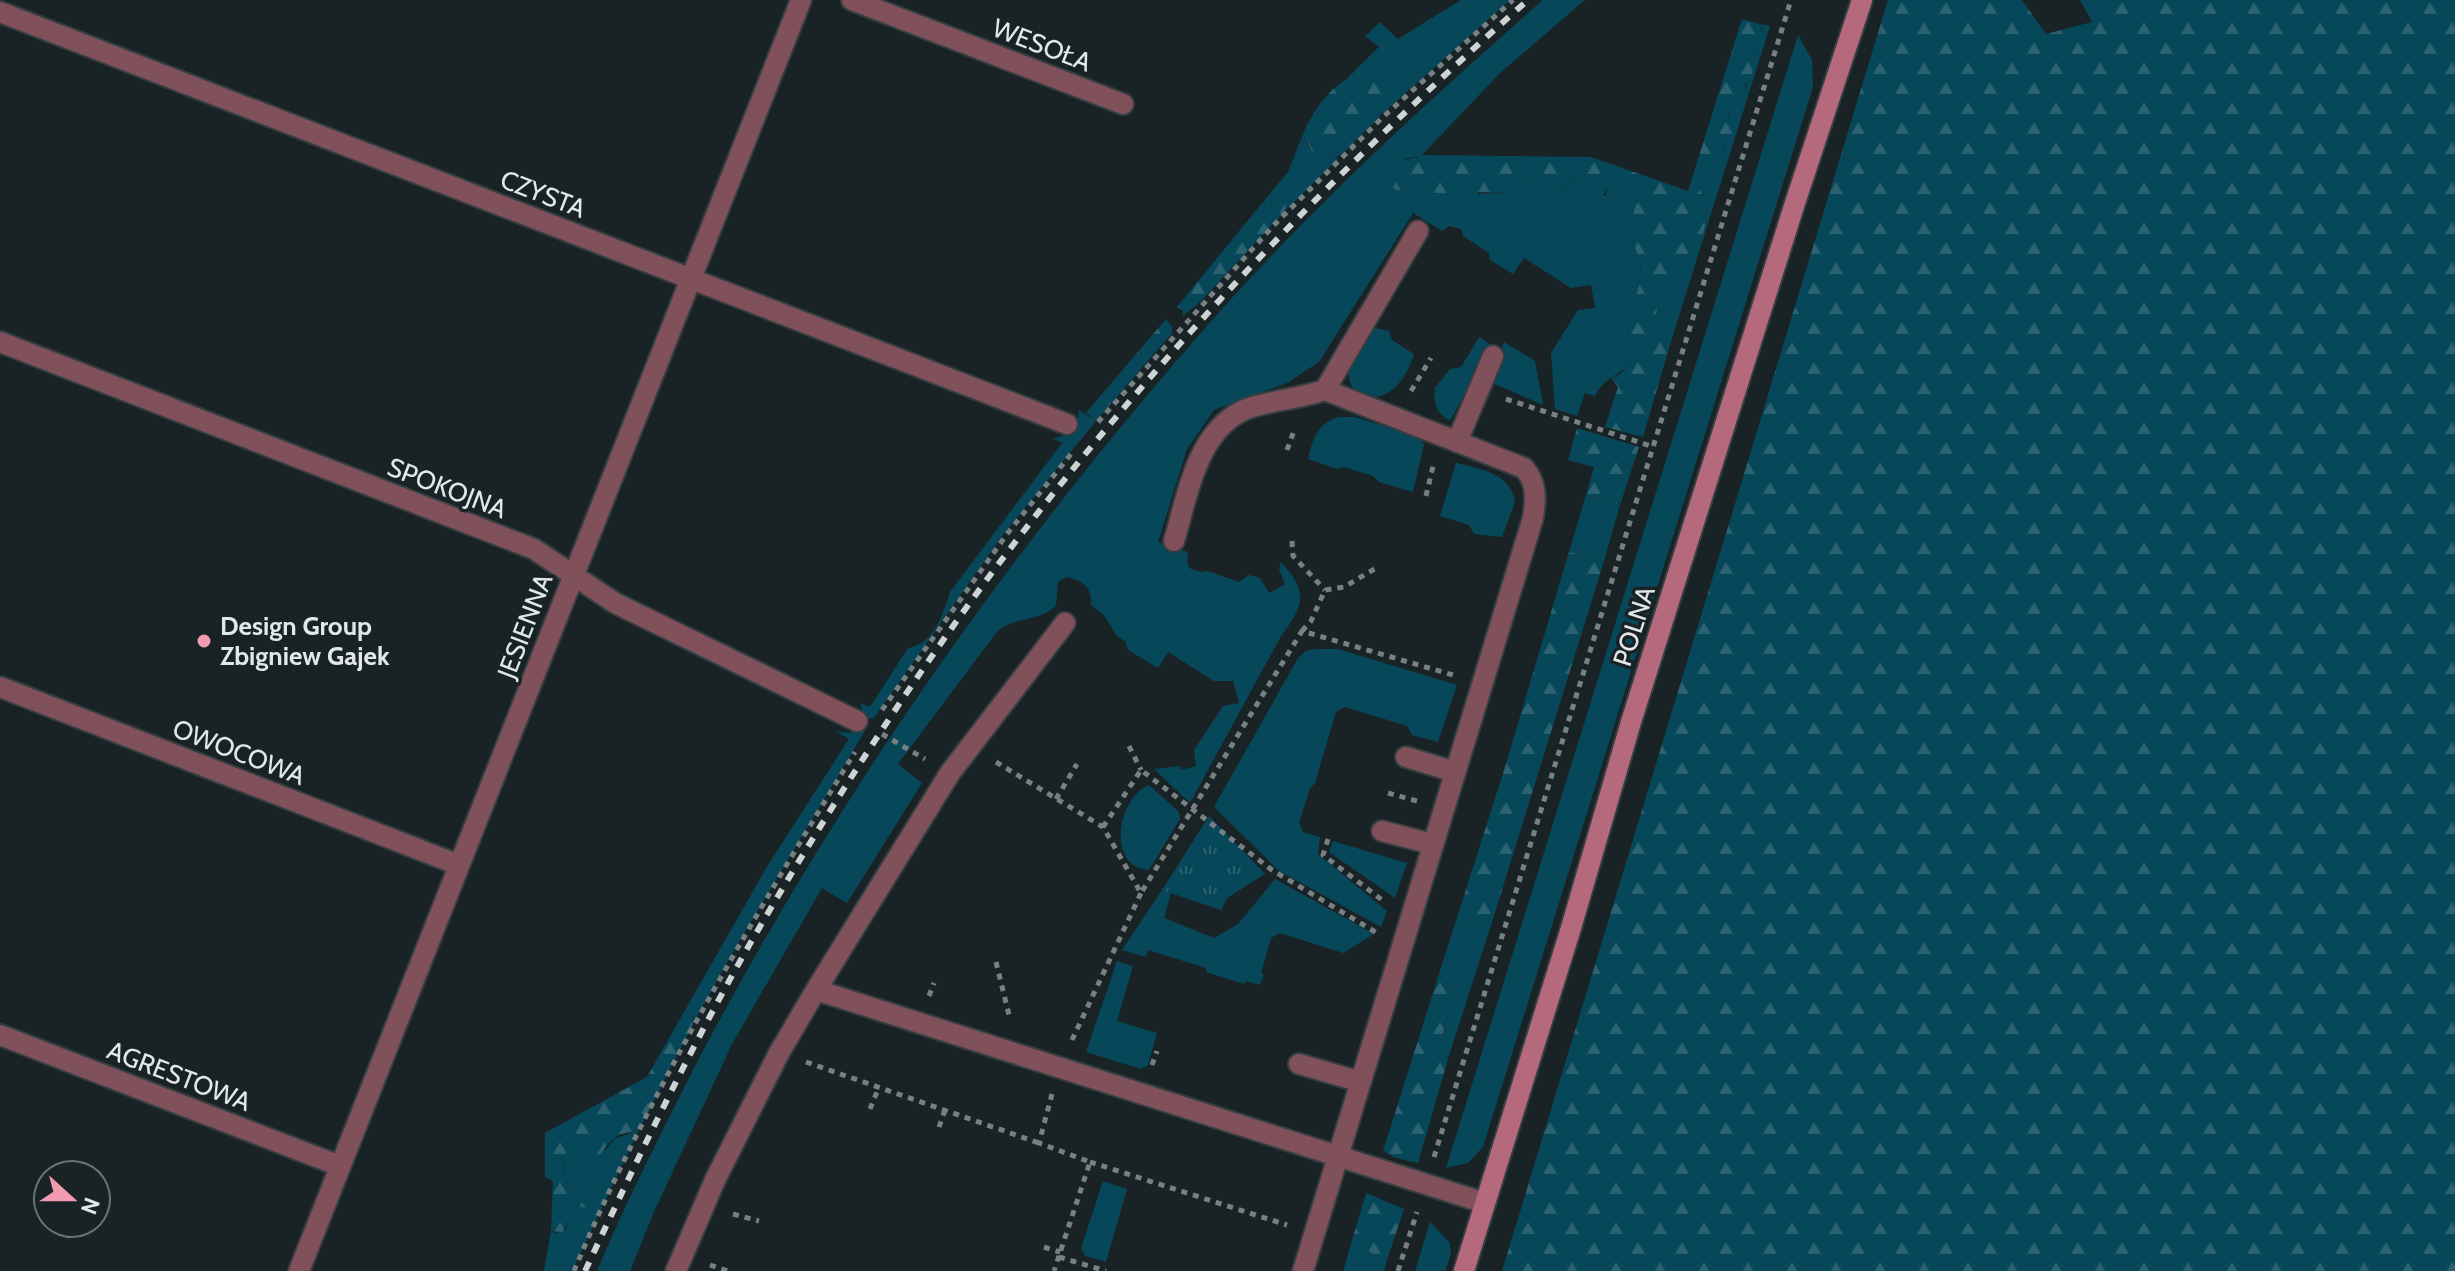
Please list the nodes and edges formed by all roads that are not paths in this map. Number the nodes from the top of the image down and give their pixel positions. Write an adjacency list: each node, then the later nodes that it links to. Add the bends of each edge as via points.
1 (801, 0): 7 (street, JESIENNA)
2 (852, 0): 5 (street, WESOŁA)
3 (1862, 0): 29 (street, POLNA, via 1631,722)
4 (0, 12): 7 (street, CZYSTA)
5 (1123, 104)
6 (1418, 231): 10 (street)
7 (690, 278): 11 (street, CZYSTA); 14 (street, JESIENNA)
8 (0, 342): 14 (street, SPOKOJNA, via 534,549)
9 (1493, 356): 12 (street)
10 (1325, 390): 12 (street); 13 (street, via 1250,408 1226,421 1202,455)
11 (1067, 424)
12 (1457, 442): 19 (street, via 1524,468 1534,488 1533,518)
13 (1174, 541)
14 (572, 575): 17 (street, SPOKOJNA, via 615,603); 22 (street, JESIENNA)
15 (1065, 623): 23 (street, via 950,773)
16 (0, 687): 22 (street, OWOCOWA)
17 (867, 720)
18 (1406, 757): 19 (street)
19 (1455, 772): 21 (street)
20 (1382, 831): 21 (street)
21 (1432, 844): 26 (street)
22 (459, 865): 28 (street, JESIENNA)
23 (816, 990): 27 (street); 31 (street, via 715,1180)
24 (0, 1035): 28 (street, AGRESTOWA)
25 (1299, 1064): 26 (street)
26 (1361, 1082): 27 (street)
27 (1339, 1155): 29 (street); 32 (street)
28 (340, 1166): 30 (street, JESIENNA)
29 (1485, 1203): 33 (street, POLNA)
30 (299, 1271)
31 (676, 1271)
32 (1303, 1271)
33 (1464, 1271)

